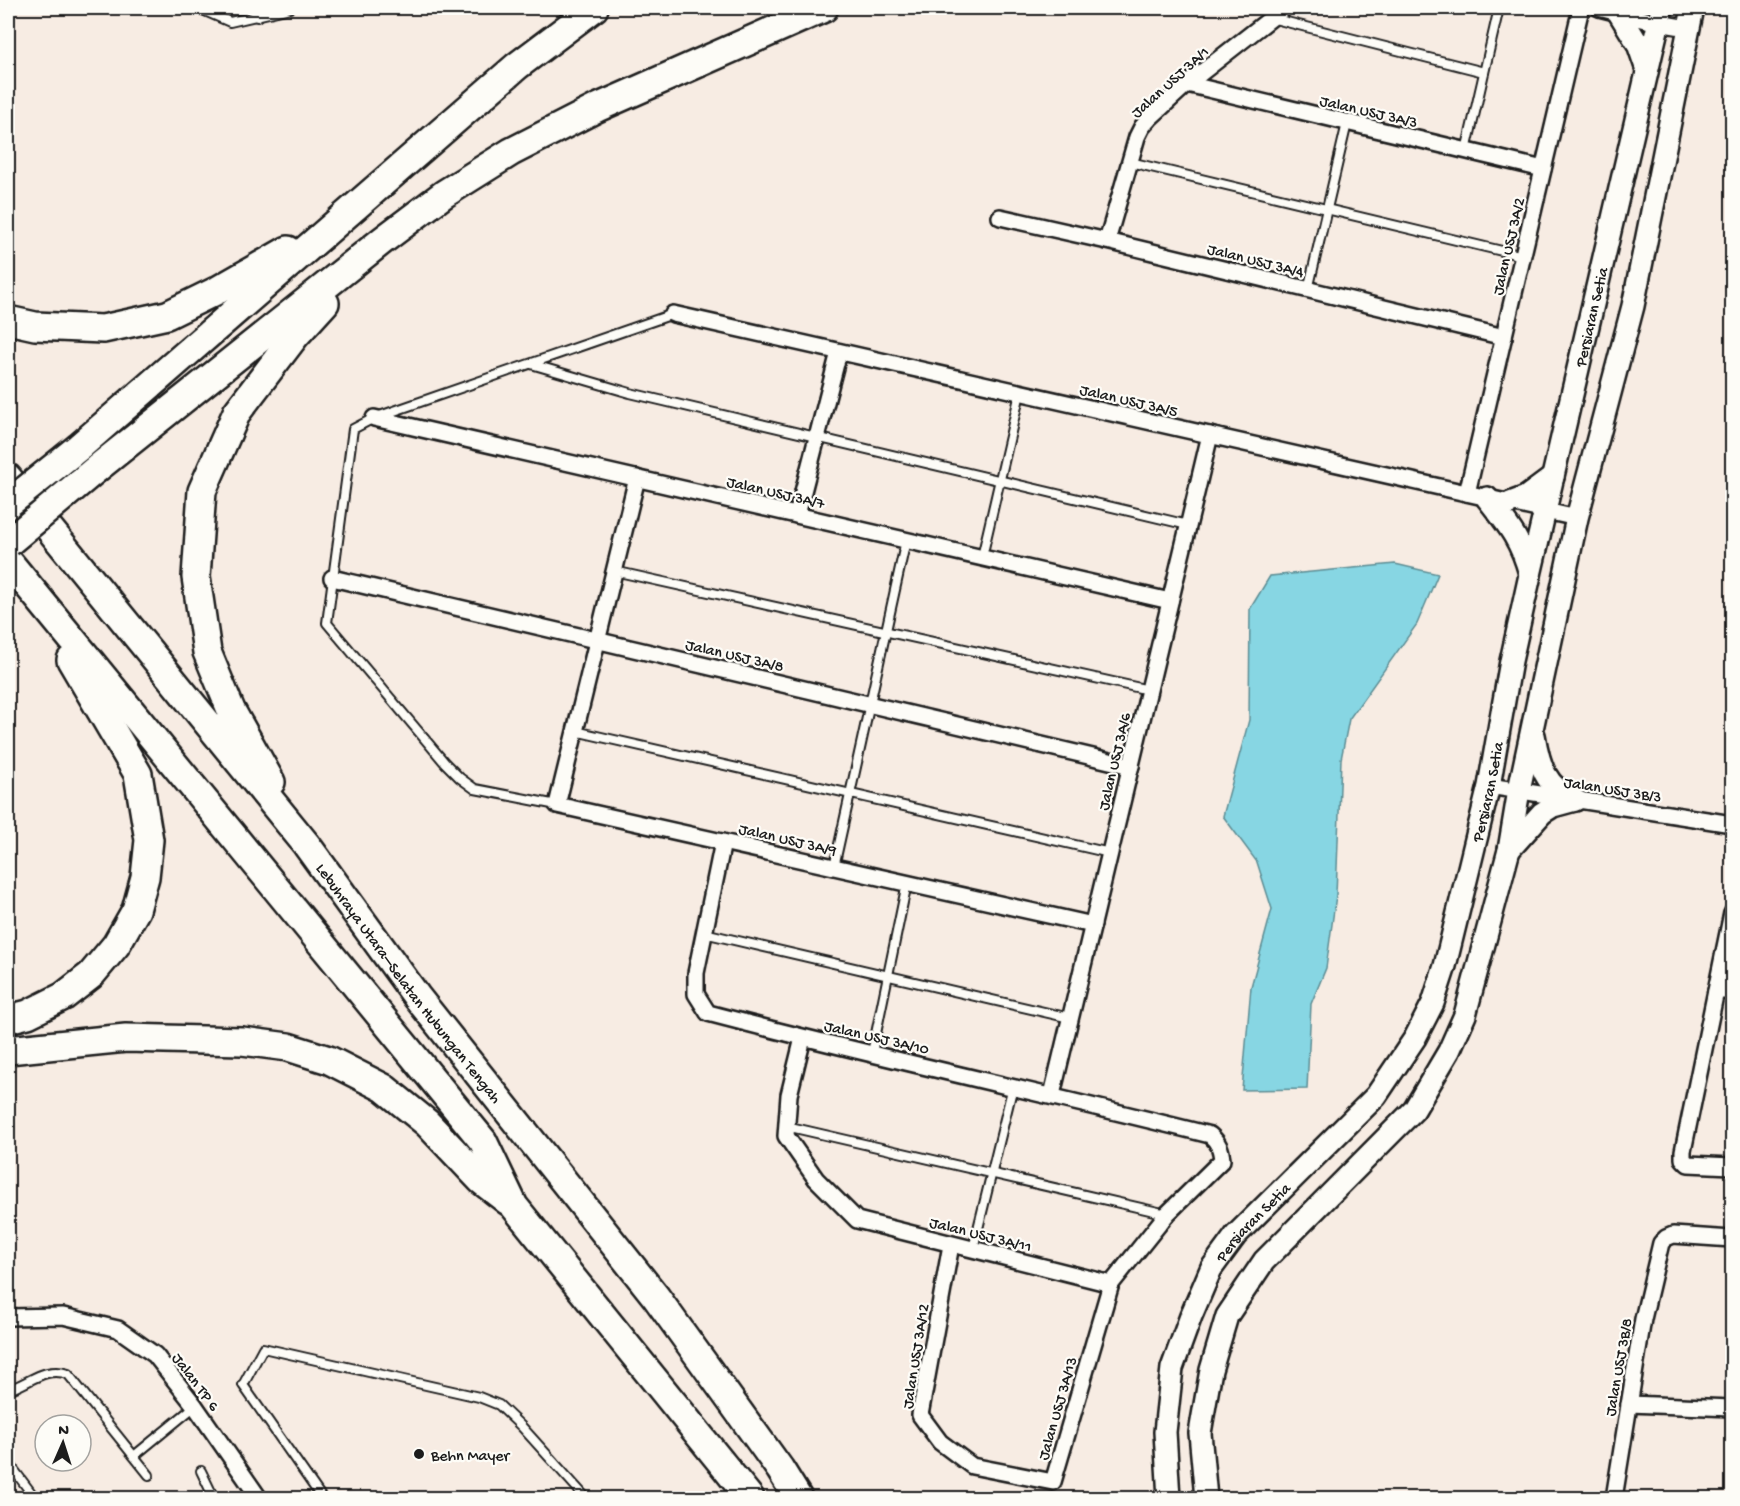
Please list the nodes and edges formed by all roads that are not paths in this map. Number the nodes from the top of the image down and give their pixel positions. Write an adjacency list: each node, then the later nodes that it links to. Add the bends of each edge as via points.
1 (198, 8): 11 (lane, via 230,22)
2 (254, 8): 11 (lane)
3 (290, 8): 11 (lane)
4 (594, 8): 21 (highway, via 517,66)
5 (824, 8): 24 (highway, via 597,108 510,152 444,194)
6 (1284, 8): 12 (street, Jalan USJ 3A/1)
7 (1499, 8): 15 (lane)
8 (1581, 8): 20 (street, Jalan USJ 3A/2)
9 (1615, 9): 10 (street); 14 (main road, via 1638,44)
10 (1660, 15): 13 (street); 14 (main road, Persiaran Setia)
11 (257, 17)
12 (1271, 18): 15 (lane); 16 (street, Jalan USJ 3A/1)
13 (1691, 18): 46 (main road, Persiaran Setia, via 1633,306)
14 (1647, 70): 37 (main road, Persiaran Setia)
15 (1484, 72): 18 (lane)
16 (1187, 84): 17 (street, Jalan USJ 3A/3); 19 (street, Jalan USJ 3A/1, via 1142,127)
17 (1347, 123): 18 (street, Jalan USJ 3A/3); 22 (lane)
18 (1466, 151): 20 (street, Jalan USJ 3A/3)
19 (1130, 162): 22 (lane); 25 (street, Jalan USJ 3A/1)
20 (1543, 169): 26 (street, Jalan USJ 3A/2)
21 (356, 207): 29 (highway, via 282,254 167,315 103,329 36,326); 43 (highway, bridge)
22 (1327, 209): 26 (lane); 27 (lane)
23 (1000, 217): 25 (street, Jalan USJ 3A/4)
24 (383, 240): 49 (highway, bridge); 71 (highway, via 295,336 237,412 201,491 195,578 207,652 231,710)
25 (1107, 241): 27 (street, Jalan USJ 3A/4)
26 (1523, 256): 30 (street, Jalan USJ 3A/2)
27 (1308, 290): 30 (street, Jalan USJ 3A/4)
28 (673, 314): 31 (street, Jalan USJ 3A/5); 32 (lane)
29 (8, 320)
30 (1504, 338): 41 (street, Jalan USJ 3A/2)
31 (839, 352): 33 (street, Jalan USJ 3A/5); 36 (street)
32 (530, 364): 34 (lane); 36 (lane, via 630,393)
33 (1020, 393): 35 (street, Jalan USJ 3A/5); 40 (lane)
34 (374, 418): 39 (street, Jalan USJ 3A/7); 54 (lane, via 353,429)
35 (1210, 435): 41 (street, Jalan USJ 3A/5); 47 (street, Jalan USJ 3A/6)
36 (817, 437): 40 (lane); 45 (street)
37 (1552, 477): 42 (main road, via 1526,497); 44 (main road, Persiaran Setia)
38 (8, 478): 71 (highway, Lebuhraya Utara–Selatan Hubungan Tengah)
39 (637, 478): 45 (street, Jalan USJ 3A/7); 52 (street)
40 (1000, 480): 47 (lane); 50 (lane)
41 (1477, 495): 42 (street, Jalan USJ 3A/5); 53 (main road, via 1511,529 1524,551)
42 (1510, 503): 44 (street, Jalan USJ 3A/5)
43 (8, 504)
44 (1544, 511): 46 (street, Jalan USJ 3A/5); 53 (main road, Persiaran Setia)
45 (797, 515): 48 (street, Jalan USJ 3A/7)
46 (1577, 518): 61 (main road, Persiaran Setia)
47 (1188, 525): 56 (street, Jalan USJ 3A/6)
48 (906, 540): 50 (street, Jalan USJ 3A/7); 57 (lane)
49 (8, 543)
50 (982, 557): 56 (street, Jalan USJ 3A/7)
51 (8, 561): 55 (highway)
52 (614, 571): 57 (lane); 58 (street)
53 (1530, 574): 64 (main road, Persiaran Setia)
54 (332, 578): 58 (street, Jalan USJ 3A/8); 68 (lane, Jalan USJ 3A/9, via 327,623 445,763 475,789)
55 (35, 595): 83 (highway, via 138,774 149,840 136,910 117,945 91,975 64,996); 92 (highway, via 483,1141)
56 (1170, 601): 59 (street, Jalan USJ 3A/6)
57 (885, 633): 59 (lane); 60 (lane)
58 (597, 640): 60 (street, Jalan USJ 3A/8); 62 (street)
59 (1149, 690): 63 (street, Jalan USJ 3A/6)
60 (870, 705): 63 (street, Jalan USJ 3A/8); 66 (lane)
61 (1532, 728): 65 (main road, Persiaran Setia); 67 (main road, via 1551,784)
62 (575, 731): 66 (lane); 68 (street)
63 (1131, 766): 73 (street, Jalan USJ 3A/6)
64 (1489, 786): 65 (street, Jalan USJ 3B/3); 115 (main road, Persiaran Setia, via 1445,966 1433,1003 1415,1038 1376,1096 1236,1235 1211,1269 1172,1368 1165,1432)
65 (1519, 790): 67 (street, Jalan USJ 3B/3); 72 (main road, Persiaran Setia)
66 (850, 794): 73 (lane); 74 (lane)
67 (1575, 800): 69 (street, Jalan USJ 3B/3); 72 (main road, via 1542,813)
68 (557, 805): 70 (street, Jalan USJ 3A/9)
69 (1732, 824)
70 (723, 842): 74 (street, Jalan USJ 3A/9); 78 (street, Jalan USJ 3A/10)
71 (306, 844): 114 (highway, Lebuhraya Utara–Selatan Hubungan Tengah, via 417,997 656,1297)
72 (1509, 850): 116 (main road, Persiaran Setia, via 1465,1015 1414,1110 1264,1261 1227,1316 1211,1370 1200,1433)
73 (1110, 853): 77 (street, Jalan USJ 3A/6)
74 (834, 867): 75 (street, Jalan USJ 3A/9)
75 (907, 883): 77 (street, Jalan USJ 3A/9); 79 (lane)
76 (1732, 913): 80 (street)
77 (1093, 925): 82 (street, Jalan USJ 3A/6)
78 (704, 933): 79 (lane); 84 (street, Jalan USJ 3A/10, via 696,994 708,1013)
79 (888, 976): 82 (lane); 86 (lane)
80 (1716, 991): 81 (street); 90 (street, via 1683,1159 1688,1164)
81 (1732, 991)
82 (1070, 1018): 88 (street, Jalan USJ 3A/6)
83 (8, 1019)
84 (803, 1038): 86 (street, Jalan USJ 3A/10); 89 (street, Jalan USJ 3A/11)
85 (8, 1050): 92 (highway, via 126,1038 242,1041 298,1050 329,1060 384,1088)
86 (872, 1053): 87 (street, Jalan USJ 3A/10)
87 (1013, 1086): 88 (street, Jalan USJ 3A/10); 91 (lane)
88 (1052, 1095): 93 (street, Jalan USJ 3A/10, via 1210,1135 1218,1142 1222,1160)
89 (786, 1126): 91 (lane); 95 (street, Jalan USJ 3A/11, via 786,1136 816,1179 857,1220)
90 (1732, 1166)
91 (992, 1173): 93 (lane); 96 (lane)
92 (514, 1206): 113 (highway)
93 (1167, 1214): 97 (street)
94 (1732, 1239): 100 (street, Jalan USJ 3B/8, via 1672,1235 1661,1243)
95 (951, 1245): 96 (street, Jalan USJ 3A/11); 105 (street, Jalan USJ 3A/12, via 920,1415 940,1442 972,1466)
96 (973, 1249): 97 (street, Jalan USJ 3A/11)
97 (1111, 1284): 105 (street, Jalan USJ 3A/13, via 1053,1482)
98 (8, 1317): 101 (street, Jalan TP 6, via 63,1316 118,1329 155,1354)
99 (8, 1390): 103 (lane, via 40,1374 56,1370 69,1374)
100 (1629, 1404): 102 (street); 117 (street, Jalan USJ 3B/8)
101 (195, 1406): 103 (lane); 110 (street, Jalan TP 6)
102 (1732, 1408)
103 (134, 1456): 107 (lane)
104 (8, 1462): 108 (lane)
105 (993, 1470)
106 (201, 1471): 109 (lane)
107 (149, 1475)
108 (35, 1498)
109 (214, 1498)
110 (259, 1498)
111 (322, 1498): 112 (lane, via 243,1385 263,1348 499,1405)
112 (586, 1498)
113 (750, 1498)
114 (798, 1498)
115 (1169, 1498)
116 (1206, 1498)
117 (1614, 1498)

